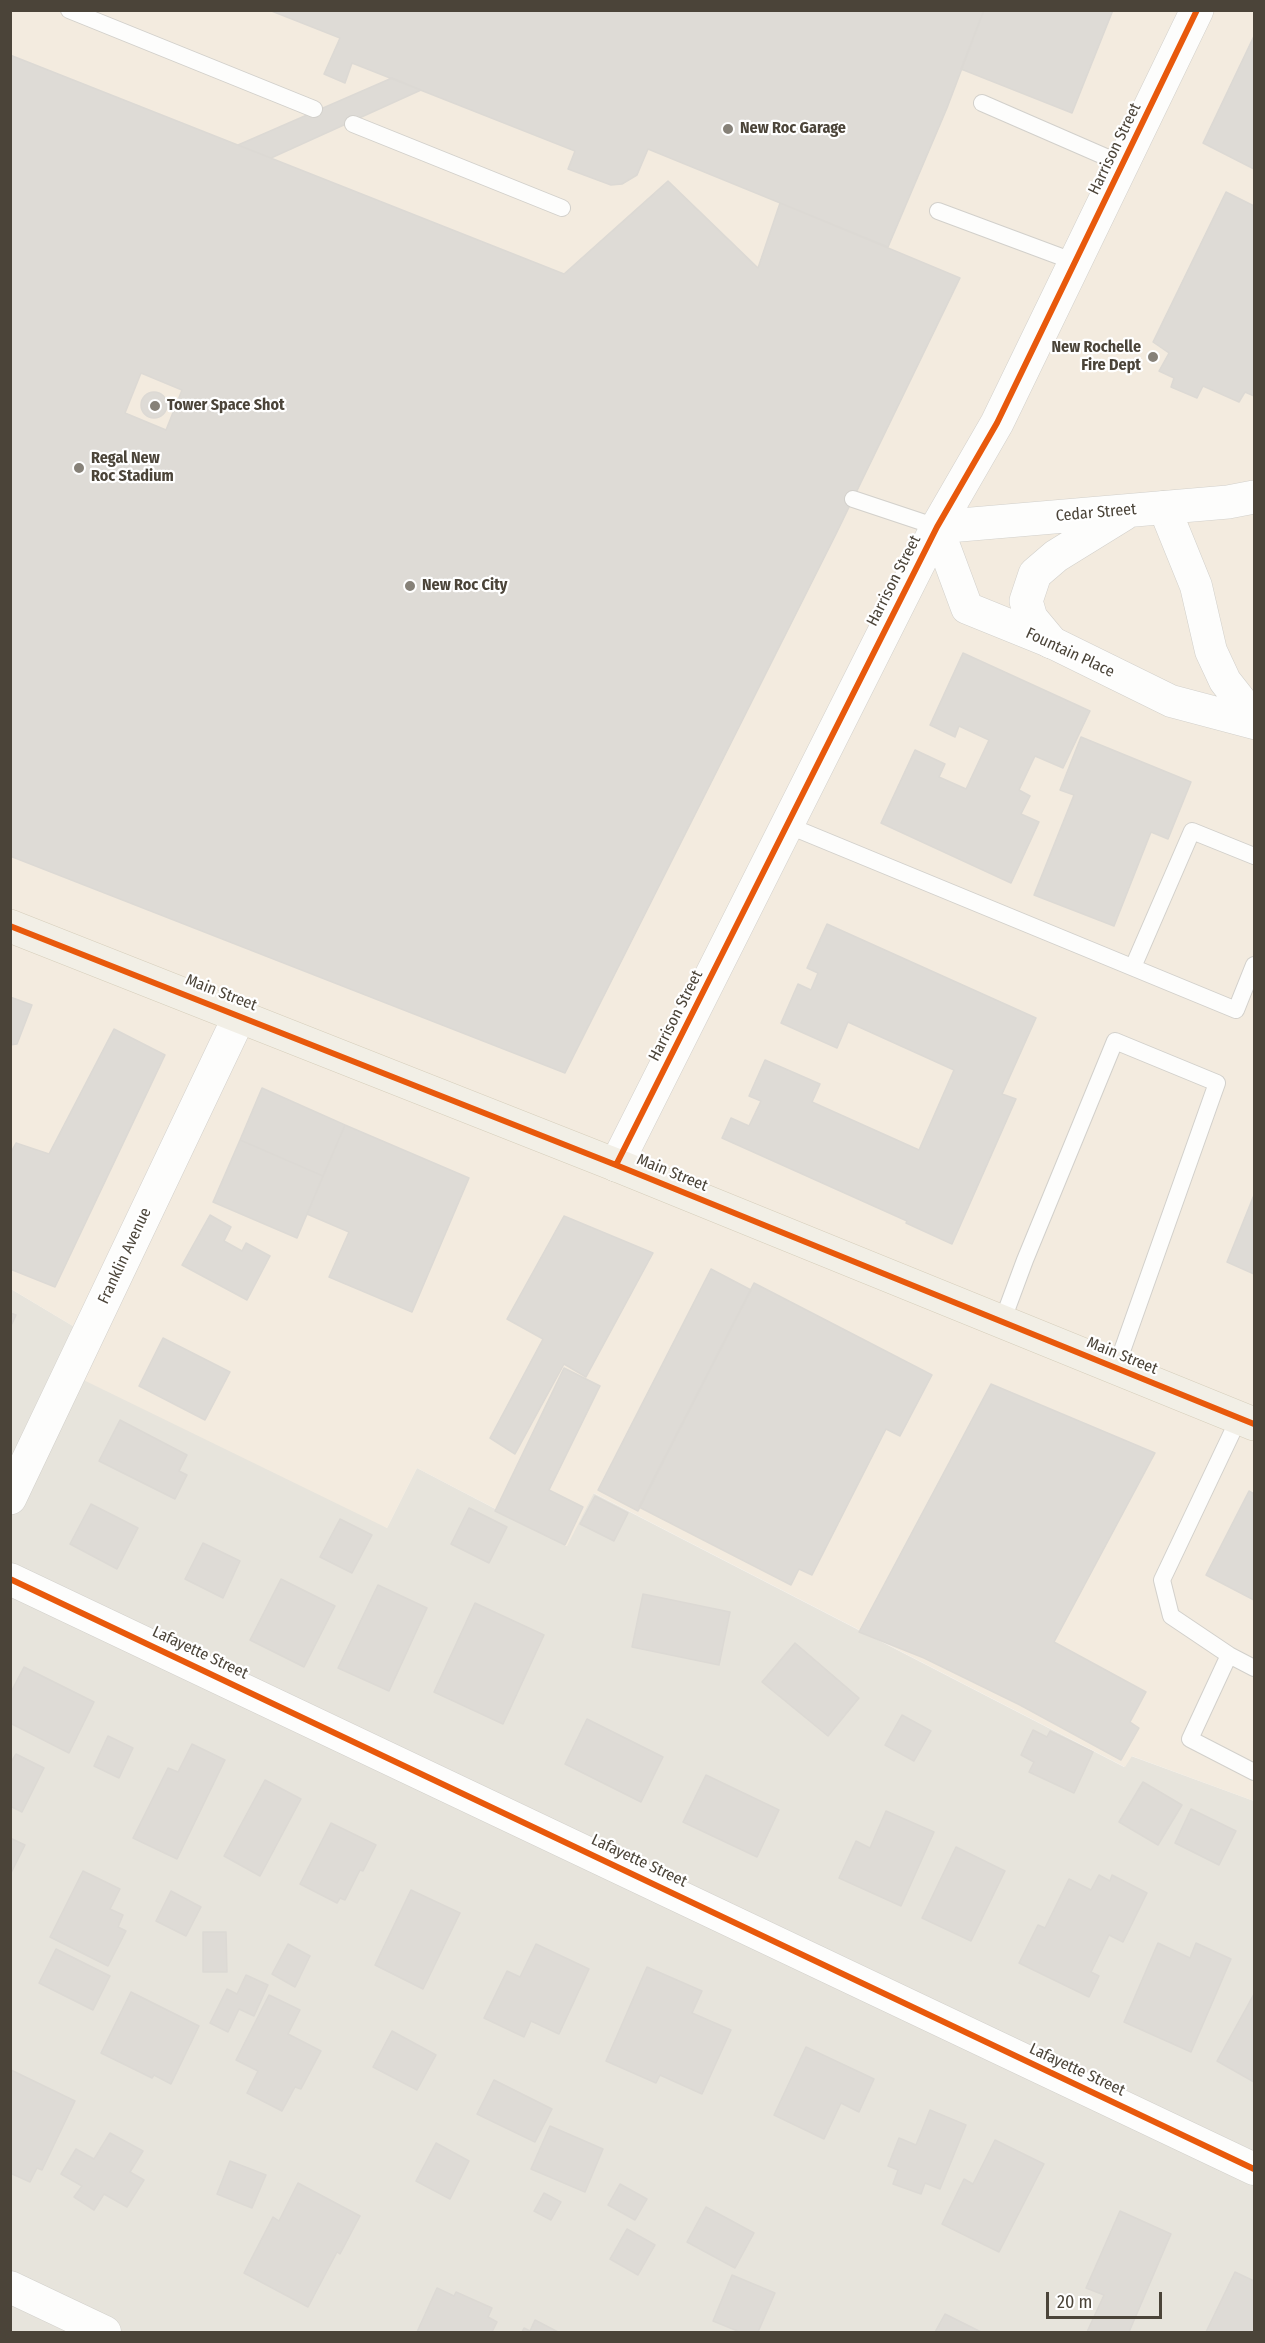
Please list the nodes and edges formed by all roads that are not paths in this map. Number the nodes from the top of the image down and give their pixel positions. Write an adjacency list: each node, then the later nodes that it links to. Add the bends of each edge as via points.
1 (69, 10): 4 (lane)
2 (1197, 10): 6 (street, Harrison Street)
3 (982, 103): 6 (lane)
4 (314, 109)
5 (353, 124): 7 (lane)
6 (1122, 164): 9 (street, Harrison Street)
7 (562, 208)
8 (938, 211): 9 (lane)
9 (1075, 262): 14 (street, Harrison Street, via 997,423)
10 (1254, 497): 12 (street, Cedar Street)
11 (853, 499): 14 (lane)
12 (1164, 507): 13 (street, Cedar Street); 16 (street, Fountain Place, via 1196,586 1211,651 1225,681)
13 (1130, 510): 14 (street, Cedar Street); 15 (street, via 1056,556 1035,574 1026,602 1031,618)
14 (937, 527): 15 (street, Fountain Place, via 967,608); 17 (street, Harrison Street)
15 (1051, 642): 16 (street, Fountain Place, via 1171,701)
16 (1254, 721)
17 (787, 825): 21 (lane); 23 (street, Harrison Street)
18 (1254, 856): 21 (lane, via 1192,831)
19 (10, 926): 22 (main road, Main Street)
20 (1254, 965): 21 (lane, via 1236,1010)
21 (1133, 967)
22 (240, 1015): 23 (main road, Main Street); 27 (street, Franklin Avenue)
23 (615, 1165): 24 (main road, Main Street)
24 (1002, 1322): 25 (main road, Main Street); 25 (lane, via 1115,1041 1217,1083)
25 (1116, 1368): 26 (main road, Main Street)
26 (1247, 1421): 29 (lane, via 1162,1580 1171,1616)
27 (10, 1498)
28 (10, 1579): 32 (street, Lafayette Street)
29 (1229, 1655): 30 (lane); 31 (lane, via 1190,1738)
30 (1254, 1668)
31 (1254, 1772)
32 (1254, 2169)
33 (10, 2287): 34 (street)
34 (105, 2332)

